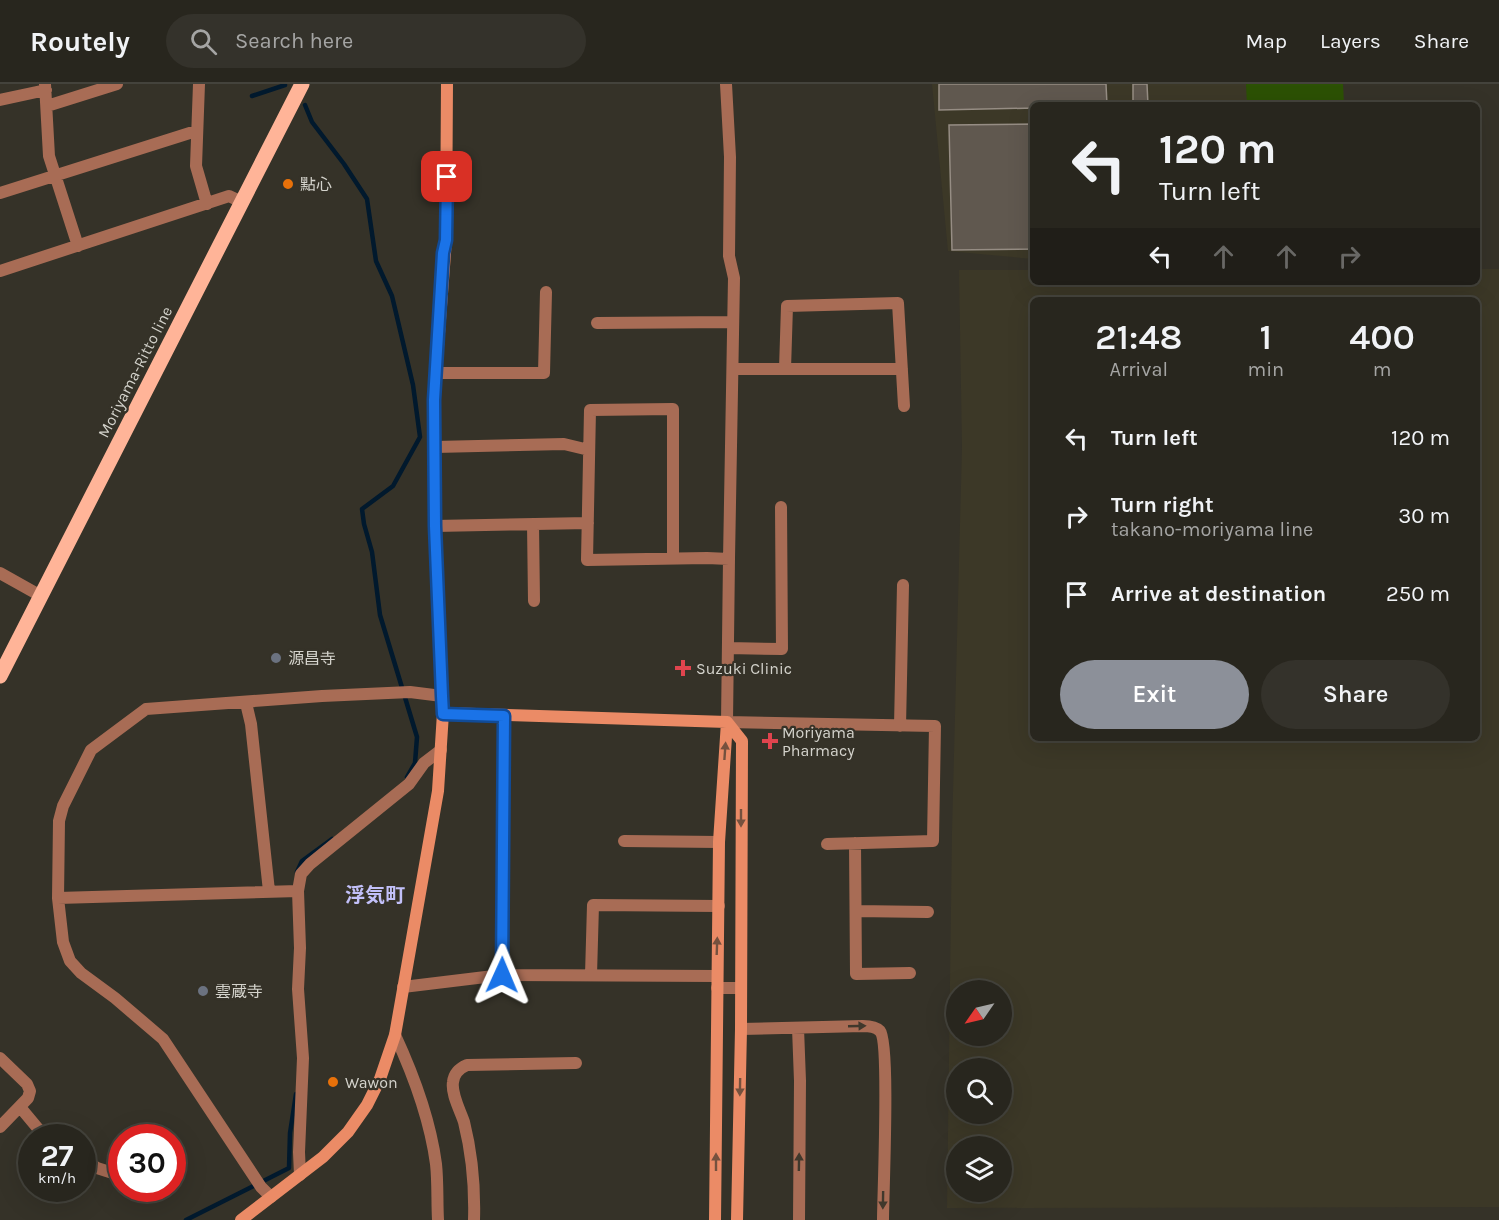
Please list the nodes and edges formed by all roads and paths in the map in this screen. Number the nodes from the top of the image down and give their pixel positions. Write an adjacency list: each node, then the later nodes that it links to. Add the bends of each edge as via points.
1 (117, 84): 8 (street)
2 (198, 84): 9 (street)
3 (302, 84): 12 (main road, Moriyama-Ritto line)
4 (447, 84): 22 (street, via 446,240)
5 (726, 84): 18 (street)
6 (45, 87): 7 (street); 8 (street)
7 (0, 100)
8 (47, 106): 10 (street, via 49,156)
9 (196, 131): 10 (street); 13 (street, via 196,166)
10 (55, 176): 11 (street); 14 (street)
11 (0, 193)
12 (242, 202): 13 (street, via 229,196); 34 (main road, Moriyama-Ritto line)
13 (207, 204): 14 (street)
14 (78, 246): 15 (street)
15 (0, 271)
16 (546, 292): 22 (street, via 544,374)
17 (597, 322): 18 (street)
18 (734, 322): 19 (street)
19 (733, 369): 20 (street); 31 (street)
20 (785, 369): 21 (street); 21 (street, via 787,306 898,303)
21 (902, 369): 23 (street)
22 (435, 373): 24 (street)
23 (904, 406)
24 (435, 447): 25 (street, via 564,444); 29 (street)
25 (589, 450): 27 (street); 30 (street, via 590,410 673,409)
26 (781, 507): 36 (street, via 782,649)
27 (588, 523): 28 (street); 30 (street, via 587,560)
28 (533, 524): 29 (street); 35 (street)
29 (435, 526): 38 (street)
30 (673, 558): 31 (street)
31 (729, 559): 36 (street)
32 (0, 573): 34 (street)
33 (903, 585): 43 (street)
34 (41, 596): 37 (main road, Moriyama-Ritto line)
35 (534, 602)
36 (728, 648): 42 (street)
37 (0, 676)
38 (442, 696): 39 (street, via 410,692); 40 (street)
39 (246, 703): 49 (street); 51 (street, via 146,710 91,750 59,821)
40 (443, 714): 41 (street); 44 (street)
41 (504, 716): 42 (street); 56 (street)
42 (727, 722): 43 (street); 46 (street, one-way to 42); 60 (street, one-way to 60, via 742,741)
43 (900, 726): 47 (street, via 935,726 933,841)
44 (441, 750): 50 (street, via 424,763 409,783 310,864); 59 (street, via 438,791)
45 (624, 841): 46 (street)
46 (719, 842): 52 (street)
47 (855, 843): 48 (street); 53 (street)
48 (827, 844)
49 (269, 891): 50 (street); 51 (street)
50 (293, 891): 69 (street, via 300,948 298,989 303,1058)
51 (58, 898): 70 (street, via 63,942 70,961 163,1039)
52 (719, 906): 57 (street, via 593,905); 58 (street, one-way to 52)
53 (856, 911): 54 (street); 55 (street, via 856,974)
54 (928, 912)
55 (910, 973)
56 (502, 975): 57 (street); 59 (street)
57 (591, 975): 58 (street)
58 (717, 982): 60 (street); 74 (street, one-way to 58)
59 (403, 987): 63 (street)
60 (741, 988): 62 (street)
61 (798, 1028): 62 (street); 76 (street, one-way to 61); 77 (street, one-way to 77, via 871,1026 881,1031 885,1082)
62 (741, 1029): 75 (street, one-way to 75)
63 (395, 1035): 69 (street, via 380,1079 362,1112 348,1132); 72 (street, via 412,1072 429,1128 436,1165)
64 (0, 1058): 66 (street, via 30,1091)
65 (576, 1063): 73 (street, via 467,1065 455,1075 452,1083 473,1169)
66 (20, 1107): 67 (street); 68 (street)
67 (34, 1124)
68 (0, 1127)
69 (300, 1175): 70 (street)
70 (271, 1197): 71 (street)
71 (242, 1220)
72 (438, 1220)
73 (474, 1220)
74 (715, 1220)
75 (738, 1220)
76 (799, 1220)
77 (883, 1220)

